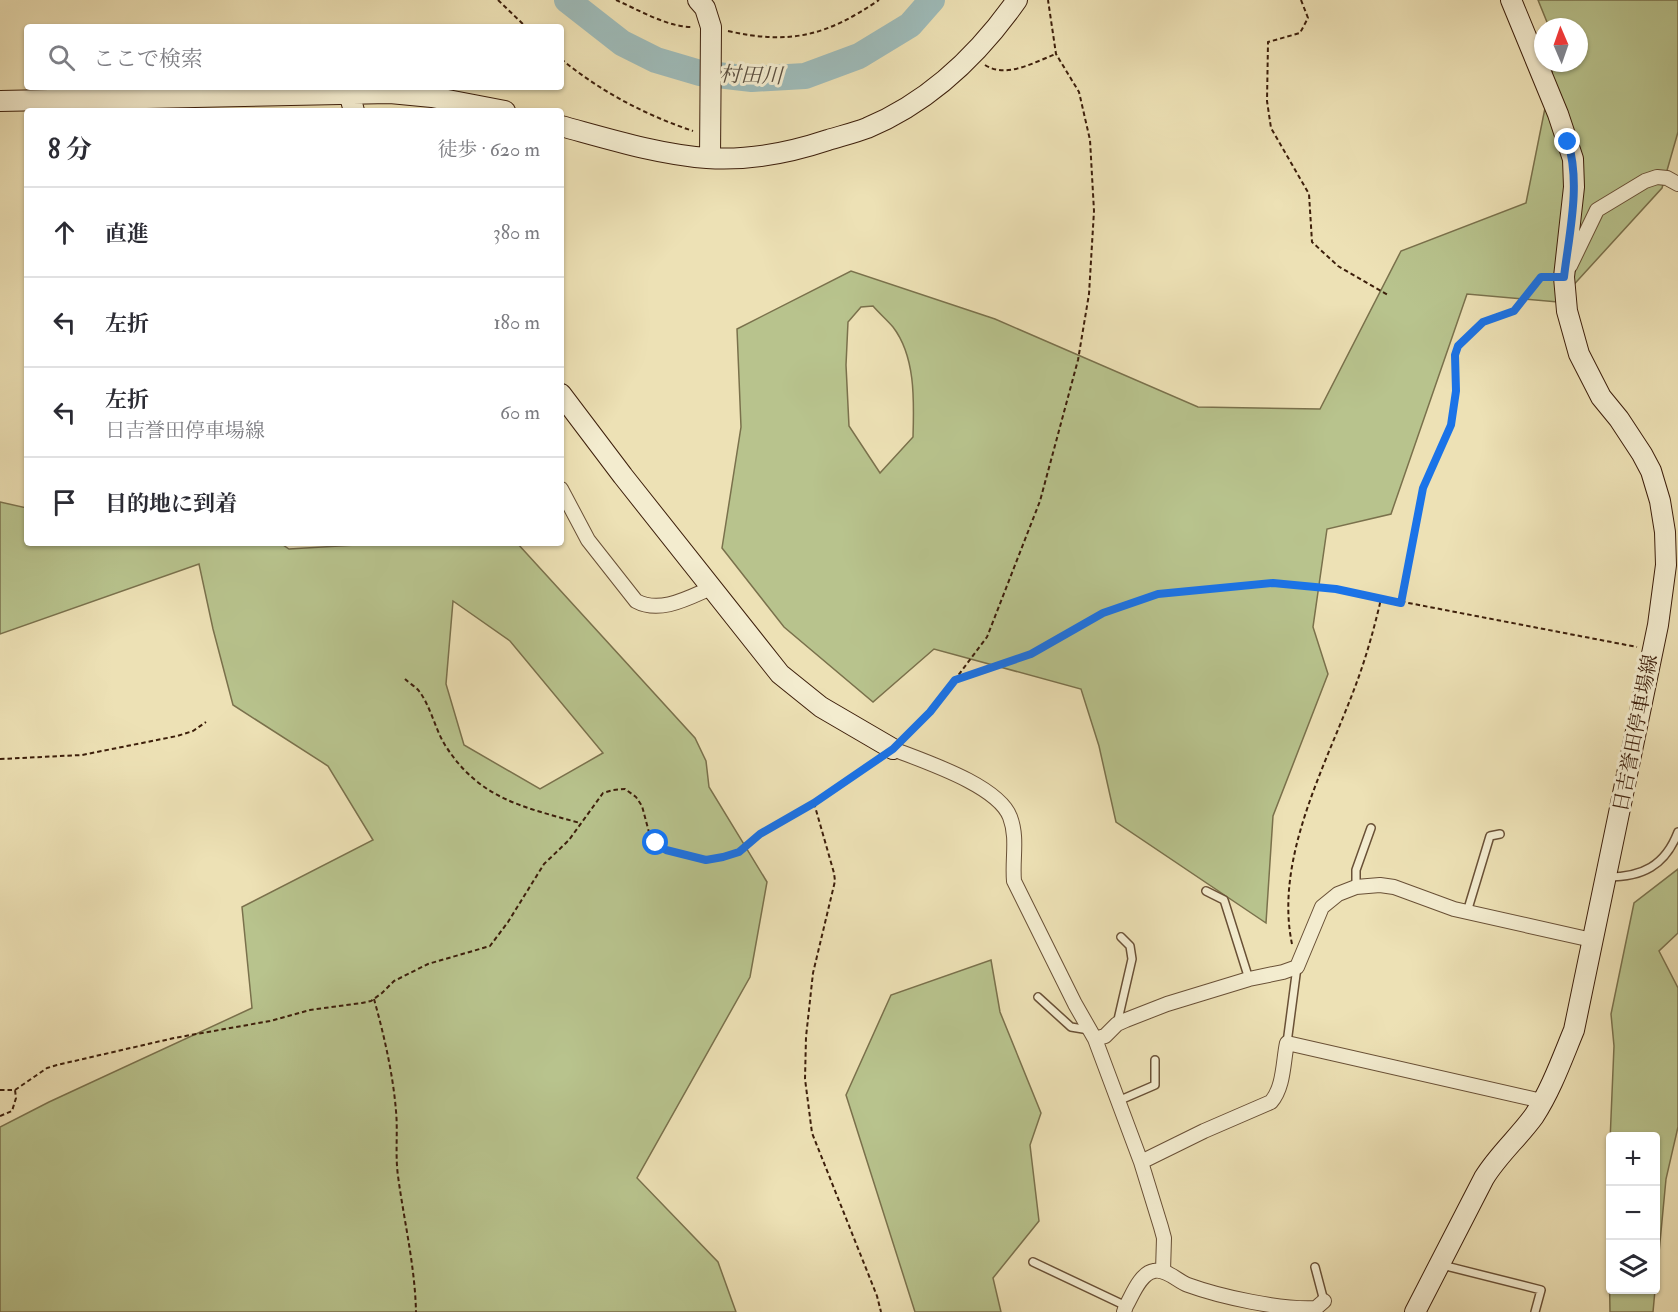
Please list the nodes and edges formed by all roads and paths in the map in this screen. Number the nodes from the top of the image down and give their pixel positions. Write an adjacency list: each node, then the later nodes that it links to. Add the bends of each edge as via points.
1 (498, 0): 9 (path)
2 (616, 0): 10 (path, via 685,27)
3 (699, 0): 10 (main road)
4 (879, 0): 10 (path, via 852,18 819,32 786,38)
5 (1017, 0): 12 (main road)
6 (1048, 0): 11 (path)
7 (1301, 0): 22 (path, via 1308,18 1300,33 1268,42 1267,101 1271,128 1309,195 1312,242 1338,266)
8 (1511, 0): 21 (main road, 日吉誉田停車場線, via 1574,159)
9 (523, 24)
10 (711, 27): 18 (main road)
11 (1056, 54): 12 (path, via 1011,71 992,69); 31 (path, via 1079,92 1090,140 1094,211 1084,327 1040,501 987,637)
12 (972, 56): 19 (main road, via 931,92 867,128 784,153)
13 (564, 61): 18 (path, via 636,109)
14 (0, 101): 15 (main road)
15 (352, 102): 16 (main road, via 390,93)
16 (489, 108)
17 (564, 127): 19 (main road, via 653,150)
18 (705, 129): 19 (main road)
19 (710, 158)
20 (1678, 184): 21 (street, via 1657,177 1597,210)
21 (1564, 277): 25 (main road, 日吉誉田停車場線, via 1567,311 1579,354 1601,397 1651,471); 28 (path, via 1541,277 1514,311 1483,322 1458,346 1451,425 1423,488)
22 (1388, 296)
23 (564, 403): 26 (main road)
24 (564, 495): 26 (street, via 588,540 636,601 656,607)
25 (1671, 531): 29 (main road, 日吉誉田停車場線)
26 (711, 588): 33 (main road, via 780,674 821,707)
27 (1381, 599): 28 (path); 31 (path, via 1336,589 1273,583 1158,594 1103,613 1031,654); 46 (path, via 1356,684 1292,861 1287,913)
28 (1401, 603): 29 (path)
29 (1651, 650): 40 (main road, 日吉誉田停車場線)
30 (405, 680): 36 (path, via 419,691 444,744 474,779 509,802)
31 (955, 680): 33 (path)
32 (206, 722): 34 (path, via 177,736 82,755)
33 (893, 749): 35 (path); 51 (street, via 988,791 1006,808 1015,837 1014,881)
34 (0, 759)
35 (814, 803): 36 (path, via 760,834 739,852 706,860 666,850 656,843 650,836 642,806 625,789 603,793); 68 (path, via 834,881 813,973 806,1037 805,1079 812,1133)
36 (580, 823): 49 (path, via 537,873 490,946 428,964 394,981)
37 (1371, 828): 41 (lane, via 1356,870)
38 (1678, 832): 40 (lane, via 1657,865 1640,873)
39 (1500, 834): 43 (lane, via 1490,836)
40 (1605, 877): 45 (main road, 日吉誉田停車場線)
41 (1356, 887): 43 (street, via 1394,887); 46 (street, via 1338,894 1322,907)
42 (1206, 891): 47 (lane, via 1226,903)
43 (1467, 912): 45 (street)
44 (1121, 937): 50 (lane, via 1130,946 1132,959)
45 (1592, 940): 57 (main road, 日吉誉田停車場線, via 1574,1030)
46 (1297, 967): 47 (street); 52 (lane)
47 (1249, 979): 50 (street)
48 (1038, 997): 51 (lane, via 1071,1027)
49 (374, 999): 55 (path, via 57,1065); 67 (path, via 396,1105 398,1174)
50 (1118, 1024): 51 (street, via 1105,1036)
51 (1092, 1035): 56 (street)
52 (1287, 1043): 57 (street); 59 (street, via 1279,1087 1271,1102)
53 (1155, 1060): 56 (lane, via 1155,1085)
54 (0, 1090): 55 (path)
55 (15, 1090): 58 (path, via 12,1111)
56 (1118, 1101): 59 (street)
57 (1542, 1101): 61 (main road, 日吉誉田停車場線, via 1493,1163)
58 (0, 1116)
59 (1141, 1162): 63 (street, via 1164,1238)
60 (1033, 1262): 65 (lane)
61 (1440, 1265): 69 (main road, 日吉誉田停車場線); 70 (lane, via 1541,1290)
62 (1315, 1267): 64 (lane)
63 (1163, 1271): 65 (street, via 1144,1275); 66 (street, via 1212,1292)
64 (1324, 1301): 66 (street)
65 (1125, 1309)
66 (1304, 1311)
67 (416, 1312)
68 (881, 1312)
69 (1415, 1312)
70 (1535, 1312)

